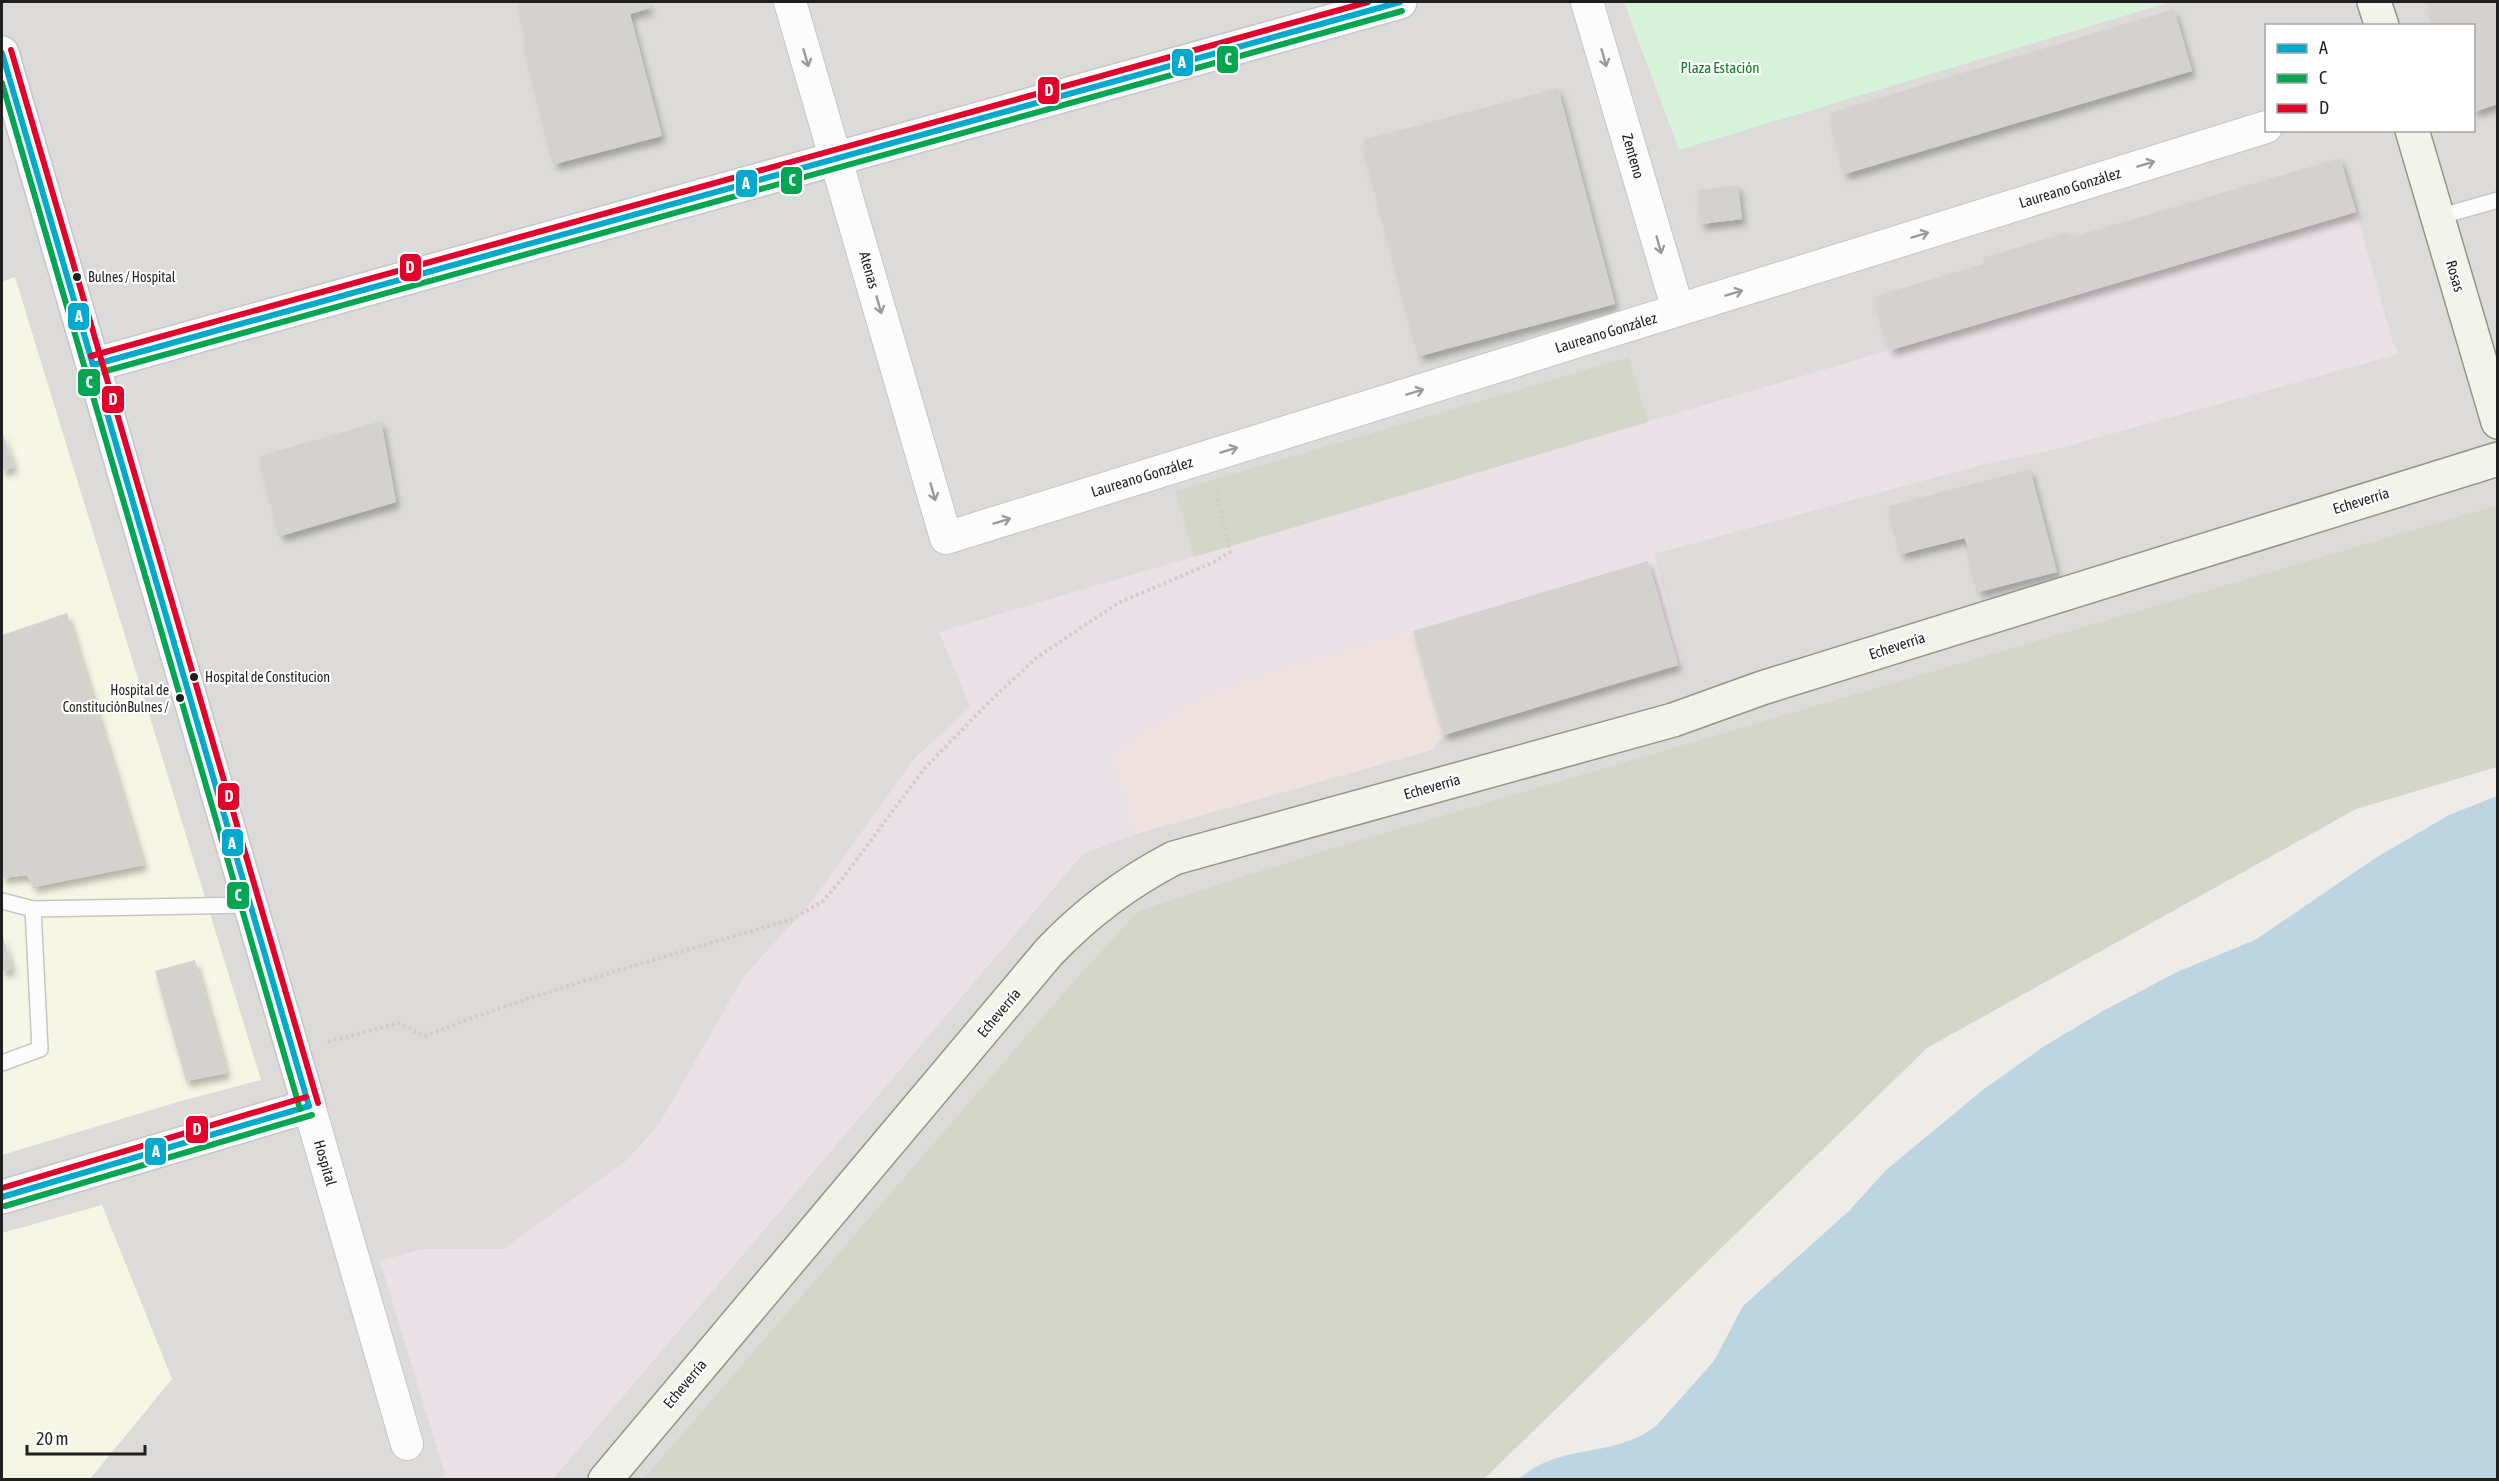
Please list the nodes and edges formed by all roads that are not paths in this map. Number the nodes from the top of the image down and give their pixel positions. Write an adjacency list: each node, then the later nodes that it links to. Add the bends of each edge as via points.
1 (790, 2): 9 (street, Atenas, one-way to 9)
2 (1400, 2): 9 (street)
3 (1587, 2): 12 (street, Zenteno, one-way to 12)
4 (2374, 2): 5 (main road)
5 (2381, 24)
6 (2, 53): 13 (street, Hospital)
7 (2265, 127): 12 (street, Laureano González, one-way to 7)
8 (2413, 132): 11 (main road, Rosas)
9 (837, 158): 13 (street); 16 (street, Atenas, one-way to 16)
10 (2498, 200): 11 (lane)
11 (2438, 218): 14 (main road, Rosas)
12 (1678, 310): 16 (street, Laureano González, one-way to 12)
13 (93, 365): 18 (street, Hospital)
14 (2498, 422)
15 (2498, 459): 24 (main road, Echeverría, via 1673,720 1174,858 1137,877 1101,903 1049,952)
16 (946, 538)
17 (2, 901): 19 (lane)
18 (250, 905): 19 (lane); 21 (street, Hospital)
19 (33, 909): 20 (lane, via 40,1049)
20 (2, 1063)
21 (309, 1107): 22 (street); 23 (street, Hospital)
22 (2, 1197)
23 (407, 1444)
24 (605, 1479)

